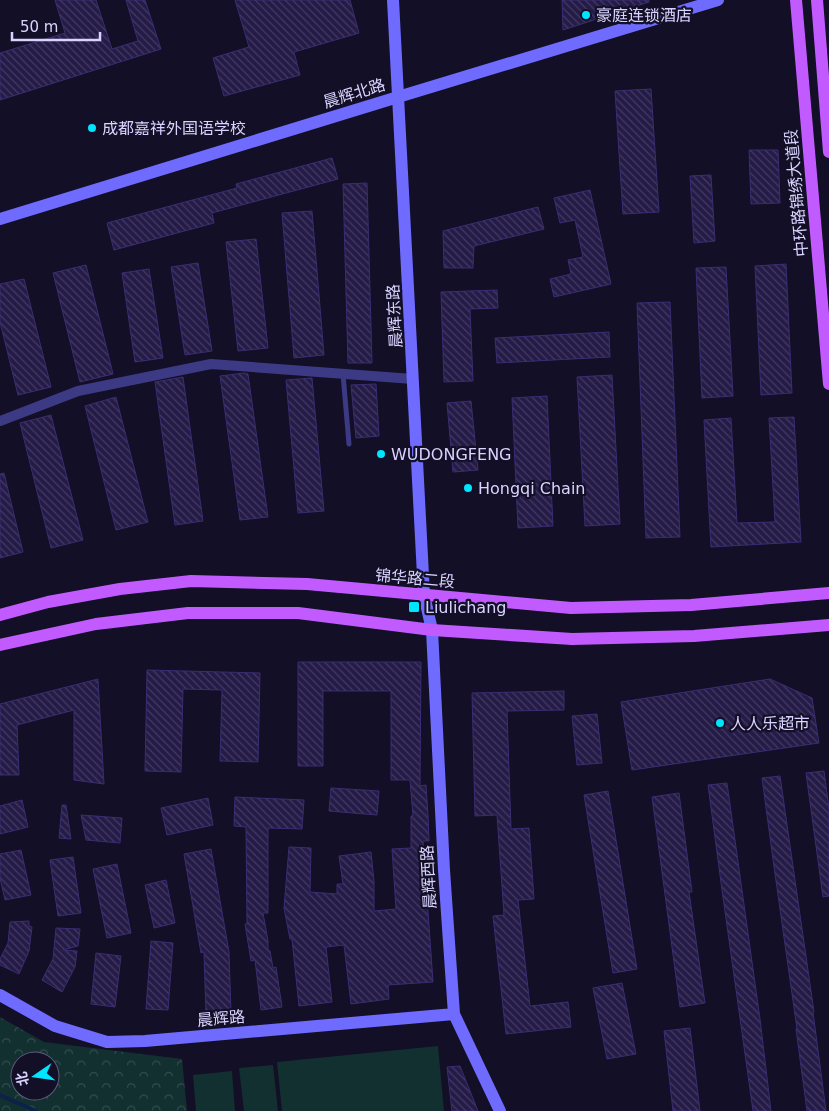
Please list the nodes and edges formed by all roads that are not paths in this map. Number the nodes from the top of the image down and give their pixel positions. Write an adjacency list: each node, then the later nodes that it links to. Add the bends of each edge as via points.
1 (393, 0): 5 (street, 晨辉东路)
2 (718, 0): 5 (street, 晨辉北路)
3 (796, 0): 10 (main road, 中环路锦绣大道段)
4 (817, 0): 6 (main road)
5 (398, 97): 7 (street, 晨辉北路); 9 (street, 晨辉东路)
6 (829, 152)
7 (0, 220)
8 (343, 374): 9 (street); 11 (street, via 211,364 78,391); 12 (lane)
9 (413, 379): 14 (street, 晨辉东路)
10 (829, 384)
11 (0, 420)
12 (349, 444)
13 (829, 593): 14 (main road, 锦华路二段, via 691,605 571,608)
14 (424, 595): 15 (main road, 锦华路二段, via 307,584 191,581 111,591); 17 (street, 晨辉东路)
15 (0, 614)
16 (829, 625): 17 (main road, via 694,636 572,639)
17 (432, 630): 18 (main road, via 298,613 188,613 96,624); 20 (street, 晨辉西路)
18 (0, 645)
19 (0, 996): 20 (street, 晨辉路, via 56,1026 107,1042)
20 (454, 1014): 21 (street, 晨辉西路)
21 (500, 1111)

